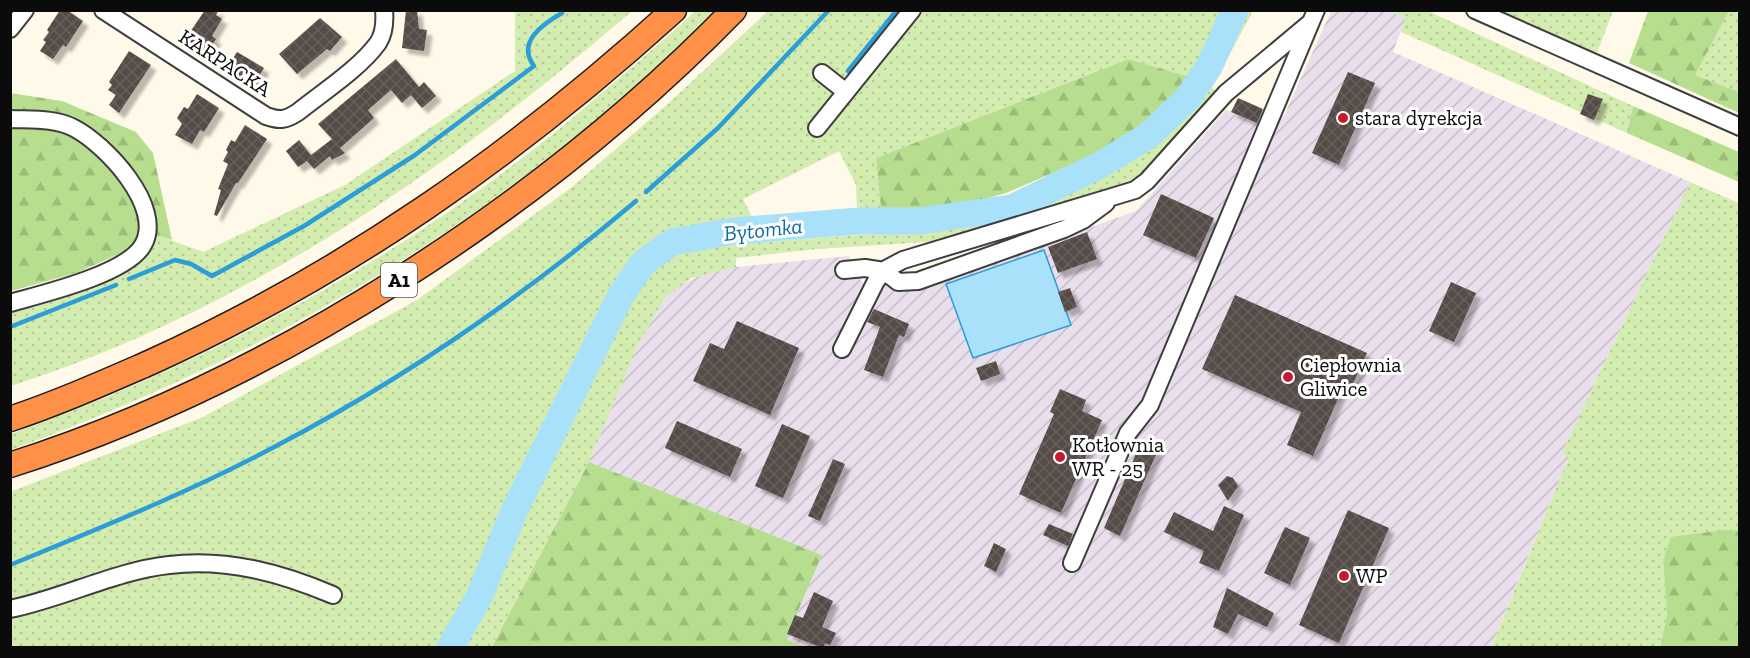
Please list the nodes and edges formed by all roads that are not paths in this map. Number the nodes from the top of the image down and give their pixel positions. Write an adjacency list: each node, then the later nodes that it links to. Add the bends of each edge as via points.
1 (25, 10): 9 (street)
2 (103, 10): 3 (street, KARPACKA, via 278,120 287,120 298,112 368,54 379,42)
3 (384, 10)
4 (674, 10): 20 (highway, A1, via 534,131 371,245 275,302 194,342 88,390)
5 (734, 10): 21 (highway, A1, via 643,97 568,159 390,286 210,383 116,425)
6 (912, 10): 11 (street)
7 (1475, 10): 13 (street)
8 (1314, 16): 15 (street, via 1226,93 1141,186); 22 (street, via 1150,405 1128,433)
9 (10, 28)
10 (822, 73): 11 (street)
11 (846, 92): 14 (street)
12 (10, 119): 18 (street, via 74,128 103,150 130,181 145,207 148,228 144,244 125,262 68,286)
13 (1740, 127)
14 (817, 129)
15 (1114, 197): 17 (street, via 925,252); 17 (street, via 1064,229 918,281 898,282)
16 (844, 270): 17 (street)
17 (884, 271): 19 (street, via 864,300)
18 (10, 303)
19 (842, 349)
20 (10, 419)
21 (10, 465)
22 (1072, 563)
23 (333, 595): 24 (street, via 260,569 217,564 169,565)
24 (10, 609)

